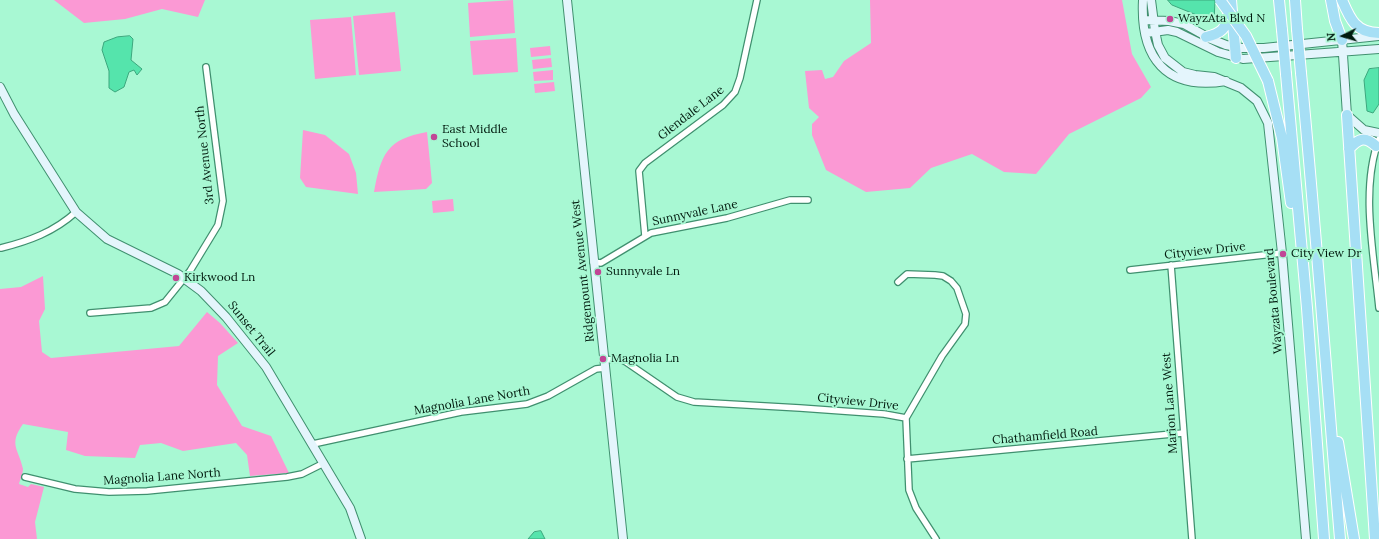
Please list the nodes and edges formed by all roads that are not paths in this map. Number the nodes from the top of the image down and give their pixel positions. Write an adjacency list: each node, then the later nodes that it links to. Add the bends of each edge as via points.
1 (567, 0): 36 (street, Ridgemount Avenue West)
2 (757, 0): 33 (street, Glendale Lane, via 735,92 723,105 645,163 639,171)
3 (1143, 0): 12 (street)
4 (1151, 0): 13 (street, Wayzata Boulevard)
5 (1220, 0): 41 (highway, bridge, via 1249,42 1268,81 1282,138)
6 (1231, 0): 18 (highway, via 1225,29 1219,34); 20 (highway)
7 (1279, 0): 41 (highway, bridge)
8 (1295, 0): 44 (highway, bridge, via 1316,227)
9 (1331, 0): 19 (highway)
10 (1339, 0): 19 (highway)
11 (1342, 0): 16 (highway, via 1349,18 1356,26 1364,31)
12 (1144, 20): 13 (street); 15 (street)
13 (1153, 20): 14 (street, Wayzata Boulevard); 18 (street, via 1184,24)
14 (1155, 31): 15 (street); 23 (street, via 1177,32); 25 (street, Wayzata Boulevard, via 1161,52 1177,69 1189,74 1214,76)
15 (1146, 33): 25 (street, via 1152,55 1180,80 1195,83)
16 (1379, 33)
17 (1379, 36): 19 (street)
18 (1206, 37): 20 (street)
19 (1342, 40): 20 (street, via 1264,48); 22 (street)
20 (1235, 47): 23 (highway)
21 (1379, 49): 22 (street)
22 (1343, 52): 23 (street, via 1253,60); 27 (street)
23 (1236, 58)
24 (206, 67): 39 (street, 3rd Avenue North, via 223,201 218,225)
25 (1226, 81): 35 (street, Wayzata Boulevard, via 1253,97 1262,108 1268,123)
26 (0, 87): 32 (street, Sunset Trail, via 14,114)
27 (1347, 115): 28 (street, via 1364,130); 30 (highway)
28 (1379, 133)
29 (1378, 143): 30 (highway, via 1364,139 1357,141); 42 (street, via 1369,203)
30 (1350, 149): 52 (highway)
31 (808, 200): 33 (street, Sunnyvale Lane, via 790,200 752,212 658,231)
32 (76, 212): 34 (street, via 56,228 33,239); 39 (street, Sunset Trail, via 107,239)
33 (645, 236): 36 (street, Sunnyvale Lane, via 601,262)
34 (1, 248)
35 (1282, 253): 37 (street, Cityview Drive); 59 (street, Wayzata Boulevard)
36 (593, 262): 45 (street, Ridgemount Avenue West)
37 (1171, 265): 38 (street, Cityview Drive); 47 (street, Marion Lane West)
38 (1130, 270)
39 (184, 278): 43 (street, 3rd Avenue North, via 165,302 158,306); 48 (street, Sunset Trail, via 211,300 266,367)
40 (898, 282): 46 (street, Cityview Drive, via 907,274 943,276 957,288 966,314 965,324 942,356)
41 (1307, 308): 54 (highway)
42 (1379, 308)
43 (90, 313)
44 (1321, 313): 62 (highway); 63 (highway)
45 (605, 364): 46 (street, Cityview Drive, via 620,359 677,397 694,402 884,414); 48 (street, Magnolia Lane North, via 548,396 526,404 461,412); 56 (street, Ridgemount Avenue West)
46 (906, 418): 50 (street)
47 (1184, 433): 50 (street, Chathamfield Road); 58 (street, Marion Lane West)
48 (313, 444): 51 (street, Sunset Trail)
49 (1379, 452): 52 (highway)
50 (908, 459): 57 (street, via 908,480 912,498)
51 (324, 463): 53 (street, Magnolia Lane North, via 302,474 287,477 146,491 88,491); 55 (street, Sunset Trail, via 350,508)
52 (1371, 463): 64 (highway)
53 (25, 477)
54 (1321, 508): 60 (highway); 61 (highway)
55 (361, 539)
56 (623, 539)
57 (936, 539)
58 (1192, 539)
59 (1306, 539)
60 (1316, 539)
61 (1324, 539)
62 (1340, 539)
63 (1354, 539)
64 (1375, 539)

